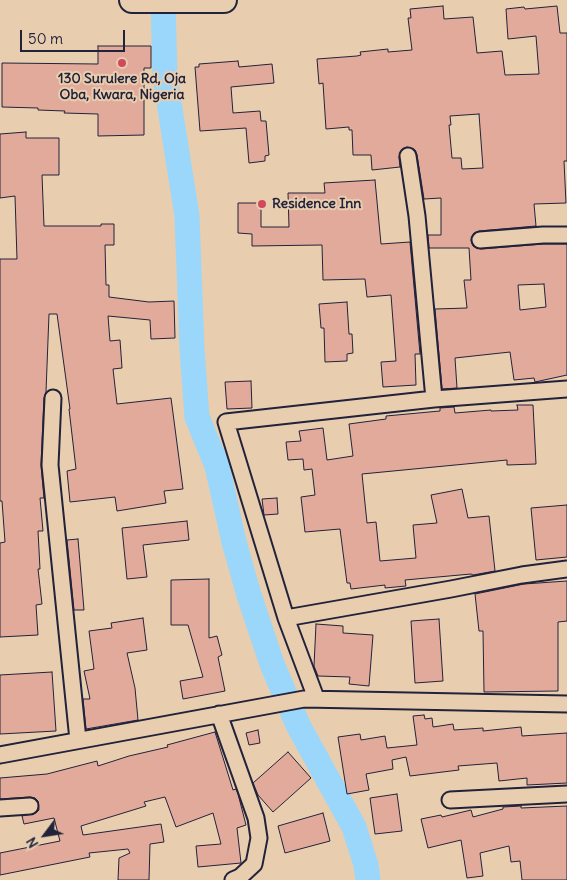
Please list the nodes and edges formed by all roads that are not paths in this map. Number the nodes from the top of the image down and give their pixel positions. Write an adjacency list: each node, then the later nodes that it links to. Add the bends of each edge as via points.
1 (132, 0): 2 (highway)
2 (144, 0): 3 (highway)
3 (187, 0): 4 (highway)
4 (224, 0)
5 (408, 156): 10 (street, via 417,216)
6 (567, 235): 7 (street)
7 (480, 240)
8 (567, 389): 10 (street)
9 (53, 398): 16 (street, via 50,465)
10 (434, 399): 12 (street, via 226,422)
11 (567, 569): 12 (street)
12 (286, 618): 13 (street)
13 (310, 699): 14 (street); 15 (street)
14 (567, 704)
15 (219, 714): 16 (street); 22 (street, via 256,818 259,838 254,864)
16 (78, 740): 17 (street)
17 (0, 755)
18 (567, 794): 19 (street)
19 (450, 800)
20 (30, 806): 21 (street)
21 (0, 808)
22 (233, 880)

